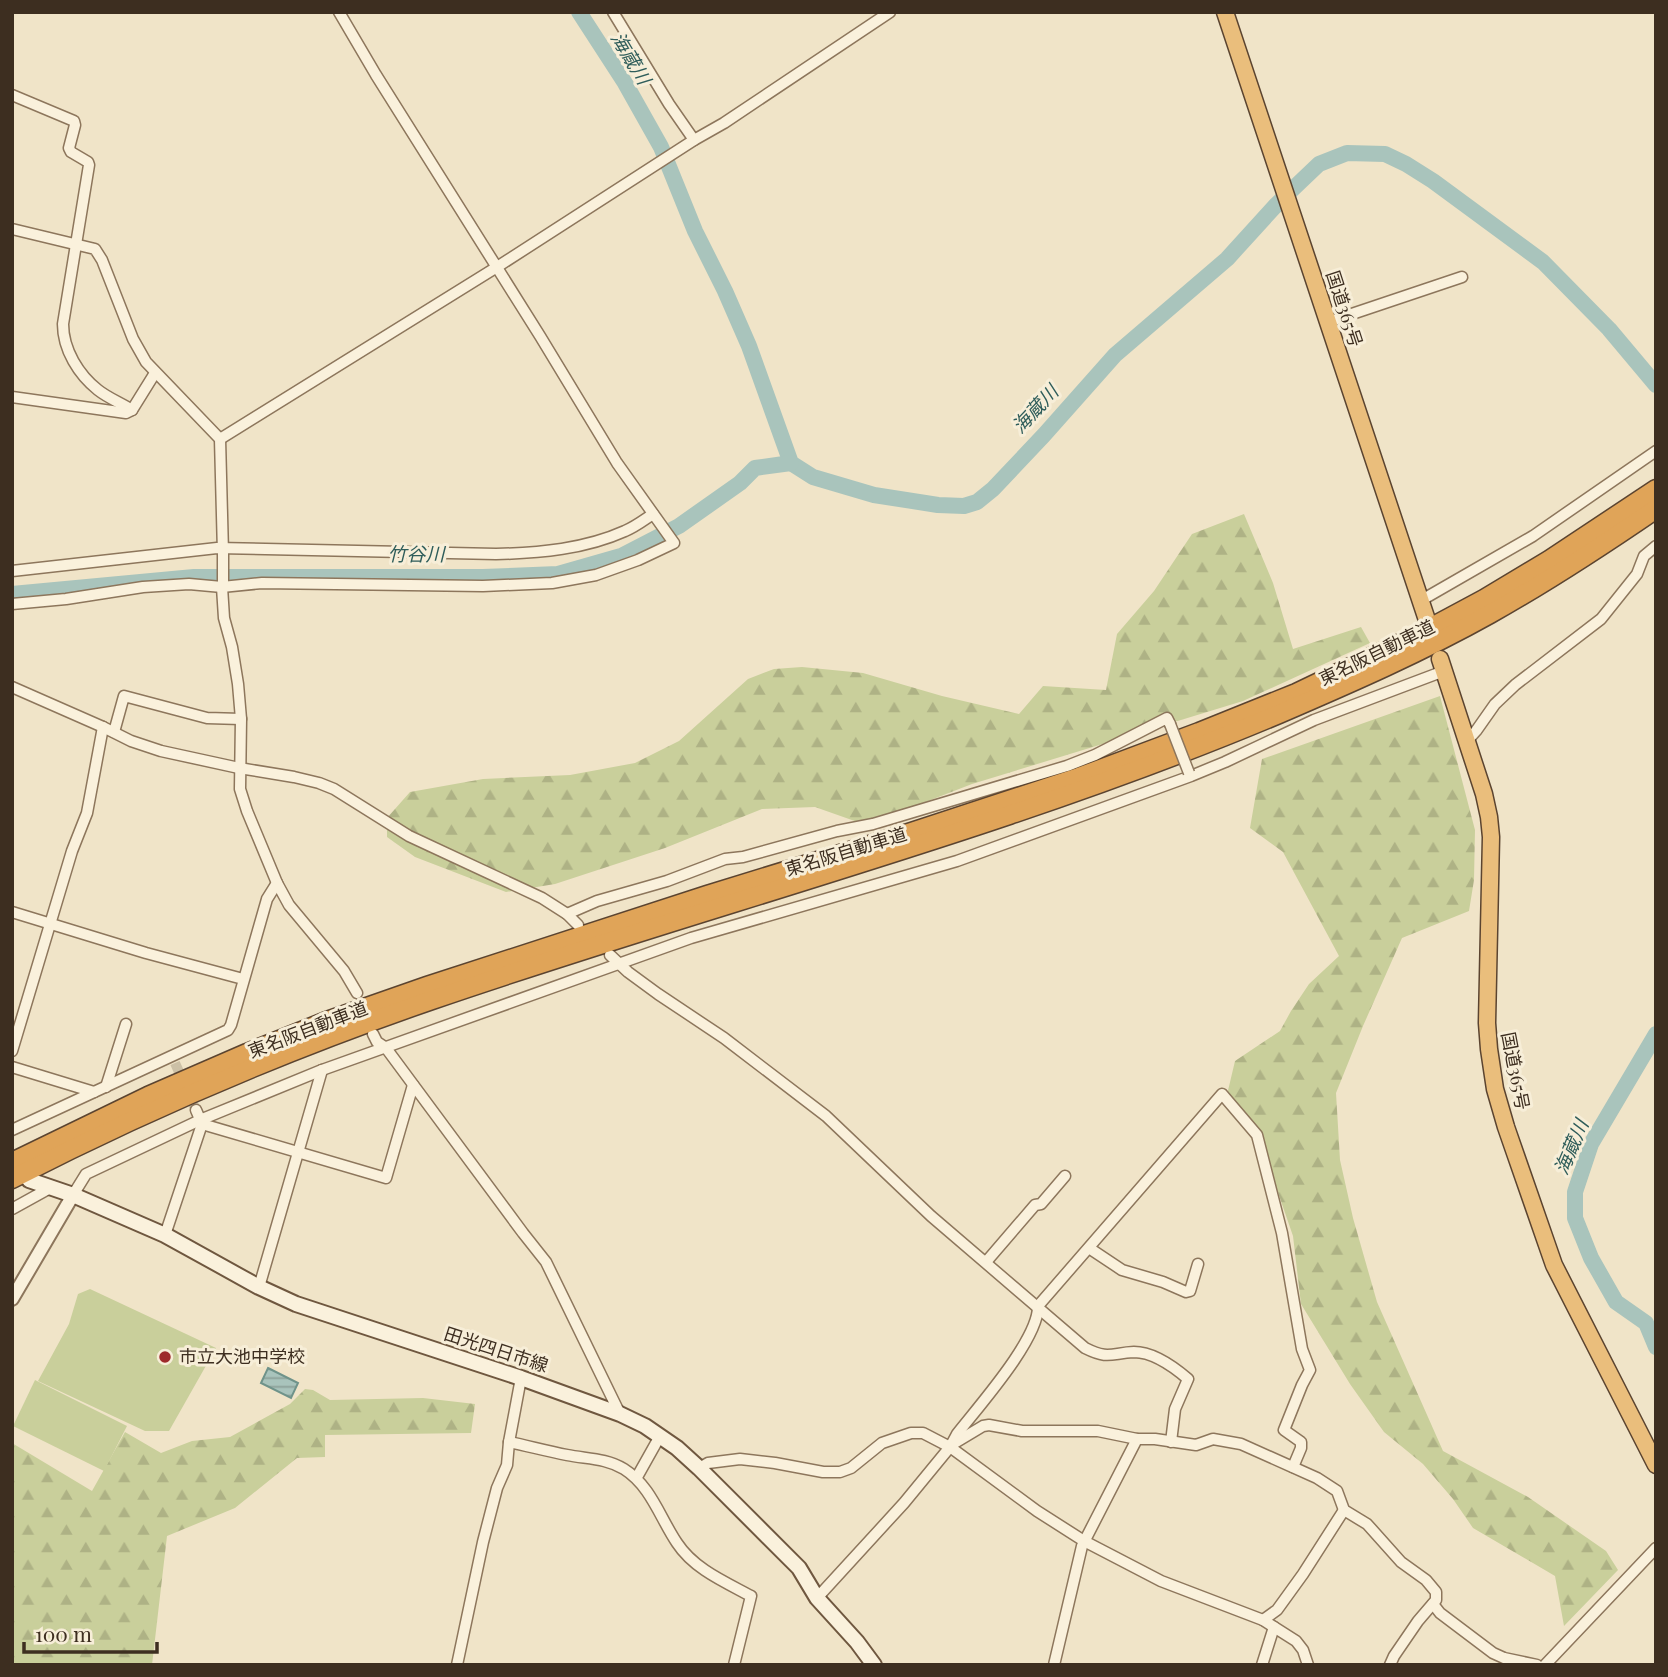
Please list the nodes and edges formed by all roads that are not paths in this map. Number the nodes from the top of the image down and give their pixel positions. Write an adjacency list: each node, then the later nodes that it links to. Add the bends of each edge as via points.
1 (340, 12): 9 (street)
2 (613, 12): 6 (street)
3 (890, 12): 6 (street)
4 (1225, 12): 11 (highway, 国道365号)
5 (12, 95): 8 (street, via 74,121 69,148 89,165)
6 (694, 139): 9 (street)
7 (12, 229): 8 (street)
8 (77, 245): 12 (street, via 95,249 102,260 133,339); 14 (street, via 63,337 82,374 99,391)
9 (496, 267): 15 (street); 19 (street)
10 (1462, 277): 11 (street)
11 (1328, 322): 24 (highway, 国道365号)
12 (155, 373): 14 (street); 15 (street)
13 (12, 397): 14 (street, via 125,413)
14 (132, 410)
15 (220, 439): 21 (street)
16 (1656, 451): 24 (street, via 1533,536)
17 (1656, 489): 56 (highway, 東名阪自動車道, via 1484,599 1296,693 1079,777 324,1022 148,1096)
18 (1656, 509): 58 (highway, 東名阪自動車道, via 1488,615 1415,653 1206,745 907,849 507,975 329,1037 153,1110)
19 (654, 515): 21 (street, via 602,540 537,553); 23 (street, via 674,543 596,575 552,583)
20 (1656, 546): 32 (street, via 1644,556 1637,574 1601,619 1515,685)
21 (223, 550): 22 (street); 23 (street)
22 (12, 570)
23 (222, 584): 25 (street, via 142,587); 29 (street)
24 (1420, 601): 26 (highway, 国道365号)
25 (12, 604)
26 (1426, 617)
27 (1442, 665): 32 (highway, 国道365号); 34 (street)
28 (12, 687): 30 (street)
29 (241, 719): 31 (street, via 207,718 124,696); 33 (street)
30 (103, 727): 31 (street); 38 (street, via 87,813)
31 (114, 732): 33 (street, via 161,751)
32 (1467, 741): 76 (highway, 国道365号, via 1484,794 1491,837 1487,1023 1495,1089 1555,1265)
33 (240, 768): 35 (street, via 247,811); 37 (street, via 334,789 409,836 527,889)
34 (1190, 775): 37 (street, bridge, via 1167,718 1067,766 873,824 725,859); 41 (street, via 957,861 691,938)
35 (277, 883): 42 (street, via 267,900); 43 (street)
36 (12, 912): 38 (street)
37 (567, 914): 39 (street)
38 (50, 923): 42 (street); 47 (street)
39 (578, 925)
40 (610, 955): 41 (street)
41 (619, 964): 46 (street); 64 (street, via 827,1116)
42 (243, 979): 51 (street, via 228,1030)
43 (357, 993)
44 (126, 1024): 51 (street)
45 (373, 1034): 46 (street)
46 (386, 1048): 49 (street); 50 (street)
47 (12, 1051)
48 (12, 1067): 52 (street)
49 (322, 1070): 53 (street); 55 (street)
50 (413, 1086): 55 (street, via 386,1178); 70 (street, via 546,1262)
51 (106, 1087): 52 (street)
52 (94, 1092): 54 (street)
53 (200, 1118): 55 (street); 60 (street, via 86,1174); 62 (street)
54 (12, 1130)
55 (298, 1152): 66 (street)
56 (12, 1162)
57 (1065, 1176): 64 (street)
58 (21, 1180): 59 (main road, 田光四日市線)
59 (50, 1188): 60 (main road, 田光四日市線); 61 (street)
60 (73, 1195): 62 (main road, 田光四日市線); 67 (street)
61 (12, 1209)
62 (165, 1235): 66 (main road, 田光四日市線)
63 (1089, 1248): 65 (street, via 1122,1269 1186,1292); 68 (street); 77 (street, via 1222,1094 1257,1135 1310,1370 1284,1430 1301,1443)
64 (986, 1262): 68 (street)
65 (1198, 1264)
66 (258, 1287): 69 (main road, 田光四日市線, via 296,1304)
67 (12, 1298)
68 (1038, 1306): 74 (street, via 1085,1348 1115,1356 1147,1354 1188,1379 1175,1409); 75 (street, via 1025,1346)
69 (521, 1378): 70 (main road, 田光四日市線); 73 (street)
70 (620, 1414): 71 (main road, 田光四日市線)
71 (660, 1436): 78 (main road, 田光四日市線); 79 (street)
72 (1137, 1439): 74 (street); 75 (street, via 1098,1431 1022,1431 989,1425); 81 (street)
73 (509, 1441): 79 (street, via 604,1460); 87 (street)
74 (1171, 1442): 77 (street, via 1231,1441)
75 (950, 1447): 78 (street, via 923,1433 911,1433 882,1443 840,1472 740,1459); 81 (street); 83 (street)
76 (1656, 1465)
77 (1293, 1467): 80 (street, via 1337,1491)
78 (699, 1468): 83 (main road, 田光四日市線, via 799,1568)
79 (637, 1477): 88 (street, via 689,1558 751,1596)
80 (1344, 1510): 84 (street, via 1367,1524 1401,1562 1426,1580 1436,1592); 85 (street, via 1278,1610)
81 (1084, 1541): 85 (street, via 1161,1581); 90 (street)
82 (1656, 1548): 95 (street)
83 (817, 1598): 89 (main road, 田光四日市線)
84 (1433, 1604): 93 (street); 94 (street, via 1493,1653)
85 (1263, 1620): 86 (street)
86 (1274, 1627): 91 (street); 92 (street, via 1296,1641)
87 (457, 1665)
88 (734, 1665)
89 (874, 1665)
90 (1054, 1665)
91 (1262, 1665)
92 (1308, 1665)
93 (1390, 1665)
94 (1537, 1665)
95 (1545, 1665)

